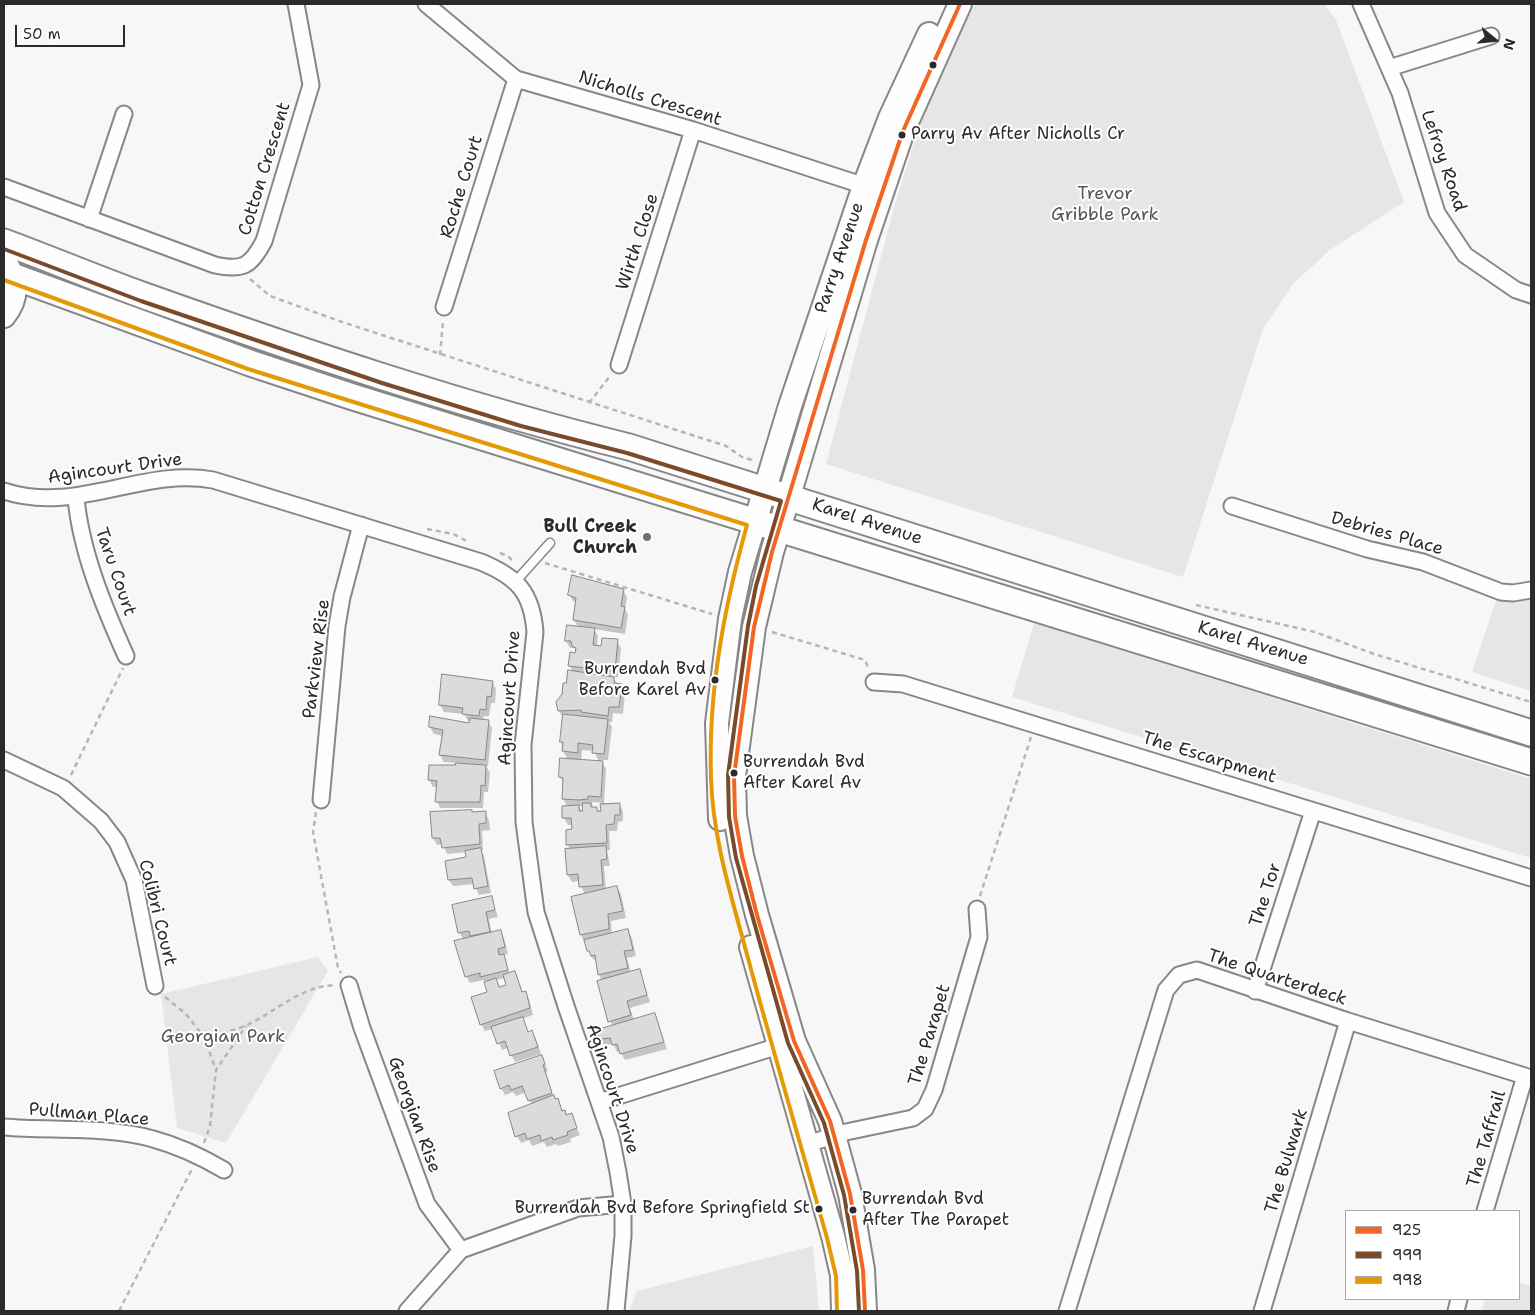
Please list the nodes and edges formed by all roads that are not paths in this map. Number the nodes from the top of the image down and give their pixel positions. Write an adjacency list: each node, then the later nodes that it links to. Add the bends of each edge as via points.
1 (296, 4): 13 (street, Cotton Crescent, via 310,85 257,254 244,266 232,269 215,266)
2 (426, 4): 8 (street, Nicholls Crescent)
3 (944, 4): 12 (main road, Parry Avenue, via 907,78)
4 (960, 4): 12 (main road, Parry Avenue)
5 (1361, 4): 7 (street, Lefroy Road)
6 (1491, 36): 7 (street)
7 (1389, 68): 17 (street, Lefroy Road, via 1400,93 1437,214 1465,256 1516,290)
8 (516, 78): 10 (street, Nicholls Crescent); 18 (street, Roche Court)
9 (124, 114): 13 (street)
10 (693, 130): 12 (street, Nicholls Crescent); 20 (street, Wirth Close)
11 (4, 187): 13 (street)
12 (874, 189): 21 (main road, Parry Avenue, via 790,406); 23 (main road, Parry Avenue, via 866,240)
13 (89, 220)
14 (4, 242): 15 (main road, Karel Avenue)
15 (58, 263): 16 (main road); 21 (main road, Karel Avenue, via 153,299 384,377 522,420 629,447)
16 (6, 273): 19 (main road, via 16,293); 26 (main road, Karel Avenue, via 224,354)
17 (1531, 295)
18 (444, 307)
19 (4, 316)
20 (619, 365)
21 (765, 490): 23 (main road, Karel Avenue); 26 (main road, Parry Avenue)
22 (4, 491): 24 (street, Agincourt Drive, via 16,496 46,499)
23 (789, 497): 28 (main road, Parry Avenue); 34 (main road, Karel Avenue)
24 (76, 498): 27 (street, Agincourt Drive, via 173,477 193,476); 32 (street, Taru Court, via 79,526 108,617)
25 (1232, 506): 31 (street, Debries Place, via 1367,549 1423,562 1501,592)
26 (755, 521): 28 (main road, Karel Avenue); 45 (main road, Parry Avenue, via 734,596 725,653 717,723 718,791 723,838 737,898)
27 (361, 526): 30 (street, Agincourt Drive); 37 (street, Parkview Rise, via 337,626)
28 (780, 528): 36 (main road, Karel Avenue); 45 (main road, Parry Avenue, via 754,627 739,731 734,796 742,856)
29 (550, 543): 30 (lane)
30 (520, 577): 47 (street, Agincourt Drive, via 534,616 535,632 523,744 524,822 536,912)
31 (1531, 590)
32 (126, 656)
33 (874, 682): 38 (street, The Escarpment, via 903,684)
34 (1531, 733)
35 (4, 760): 42 (street, Colibri Court, via 64,788 101,821 126,858 140,905)
36 (1531, 762)
37 (321, 800)
38 (1313, 811): 39 (street, The Escarpment); 43 (street, The Tor)
39 (1531, 878)
40 (977, 908): 49 (street, The Parapet, via 979,937 934,1090 925,1109 913,1118)
41 (350, 985): 54 (street, Georgian Rise, via 362,1028 427,1204)
42 (155, 986)
43 (1255, 990): 44 (street, The Quarterdeck); 59 (street, The Quarterdeck, via 1196,970 1179,975 1166,990)
44 (1348, 1021): 46 (street, The Quarterdeck); 60 (street, The Bulwark)
45 (786, 1043): 47 (street); 49 (main road); 50 (main road)
46 (1528, 1077): 53 (street, The Taffrail)
47 (599, 1102): 52 (street, Agincourt Drive, via 611,1138)
48 (4, 1127): 51 (street, Pullman Place, via 152,1138 199,1155)
49 (834, 1135): 50 (street, The Parapet); 58 (main road, via 850,1194)
50 (807, 1144): 57 (main road, via 842,1275)
51 (224, 1170)
52 (623, 1204): 54 (street, via 578,1208); 56 (street, Agincourt Drive)
53 (1485, 1210)
54 (461, 1250): 55 (street)
55 (407, 1311)
56 (616, 1311)
57 (843, 1311)
58 (865, 1311)
59 (1067, 1311)
60 (1262, 1311)

